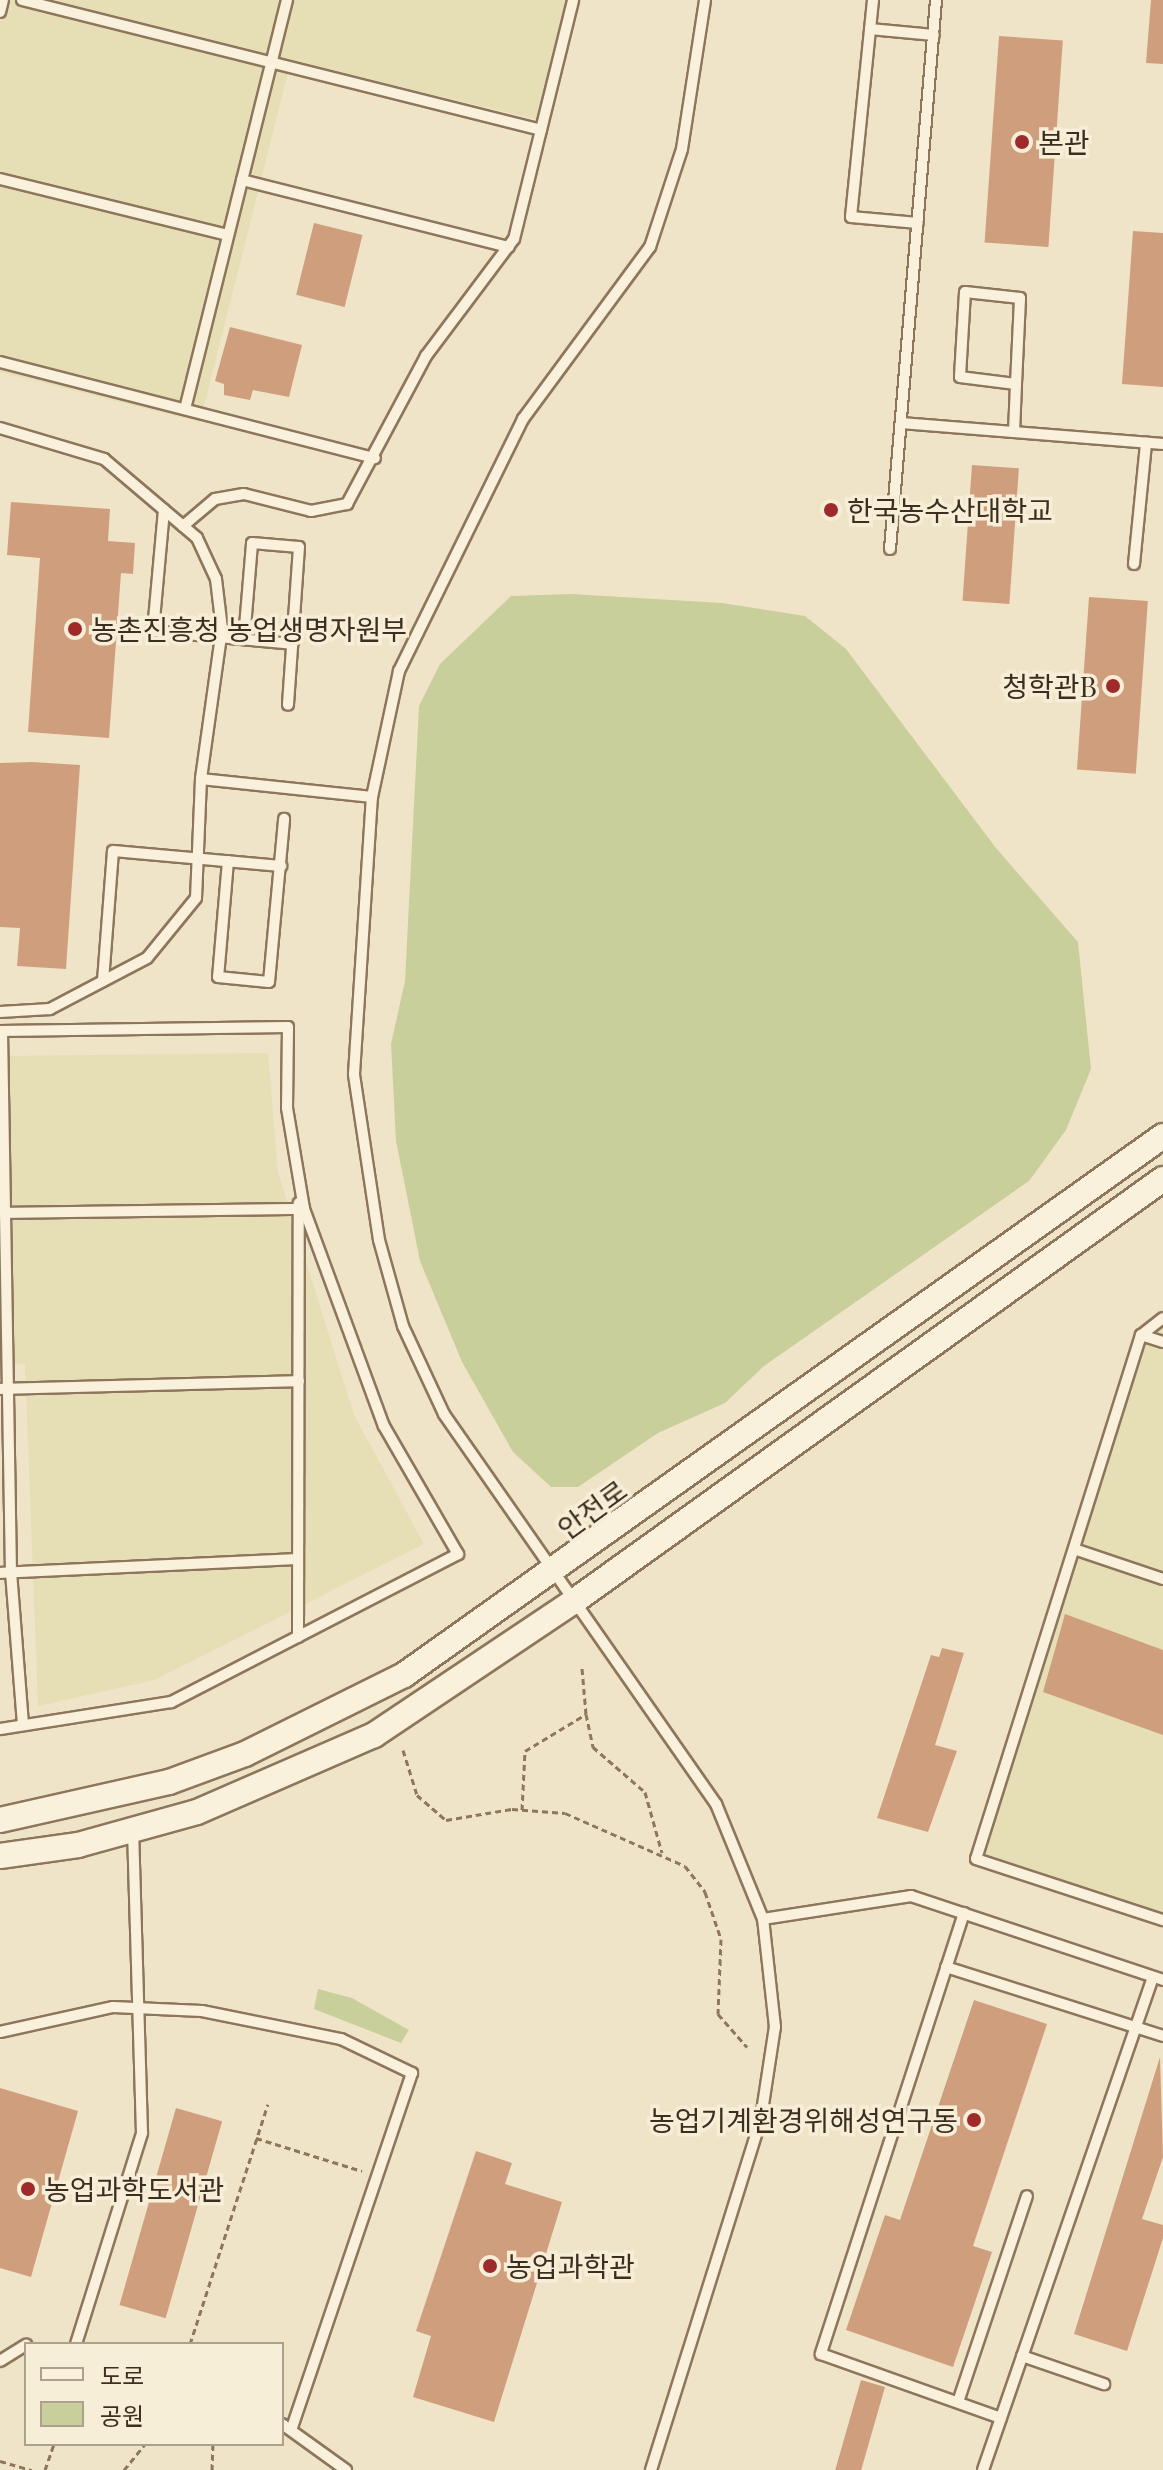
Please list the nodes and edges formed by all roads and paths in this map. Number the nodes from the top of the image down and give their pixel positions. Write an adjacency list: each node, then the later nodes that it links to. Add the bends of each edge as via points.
1 (3, 0): 8 (lane)
2 (22, 0): 11 (lane)
3 (287, 0): 11 (lane)
4 (573, 0): 12 (lane)
5 (705, 0): 36 (lane, via 682,149 650,247 523,419 483,489 399,671)
6 (873, 0): 9 (lane)
7 (936, 0): 10 (lane)
8 (0, 12)
9 (870, 29): 10 (lane); 15 (lane, via 851,217)
10 (934, 35): 15 (lane)
11 (271, 63): 12 (lane); 14 (lane)
12 (541, 130): 17 (lane)
13 (0, 179): 16 (lane)
14 (242, 180): 16 (lane); 17 (lane)
15 (918, 223): 21 (lane)
16 (228, 235): 20 (lane)
17 (509, 247): 26 (lane, via 426,356)
18 (0, 362): 20 (lane)
19 (1016, 384): 19 (lane, via 1020,298 965,292 960,377); 23 (lane)
20 (185, 409): 26 (lane)
21 (901, 423): 23 (lane); 29 (lane)
22 (0, 428): 27 (lane, via 104,459)
23 (1014, 432): 24 (lane)
24 (1146, 443): 25 (lane); 30 (lane)
25 (1163, 444)
26 (375, 458): 28 (lane, via 347,504 311,511 244,494 215,499)
27 (164, 510): 28 (lane); 31 (lane, via 153,631)
28 (183, 526): 31 (lane, via 216,579)
29 (890, 549)
30 (1134, 564)
31 (221, 637): 32 (lane); 35 (lane)
32 (244, 639): 33 (lane); 33 (lane, via 252,543 299,547)
33 (292, 644): 34 (lane)
34 (288, 705)
35 (201, 779): 36 (lane); 38 (lane)
36 (372, 797): 57 (lane, via 354,1074 379,1240 403,1326 444,1414)
37 (284, 819): 40 (lane)
38 (200, 859): 39 (lane); 41 (lane, via 196,898 147,958); 41 (lane, via 113,851)
39 (228, 861): 40 (lane); 40 (lane, via 218,977 269,982)
40 (281, 866)
41 (103, 981): 42 (lane, via 50,1009)
42 (0, 1012)
43 (1, 1031): 46 (lane, via 288,1027 287,1108); 47 (lane)
44 (1163, 1136): 57 (street, 안전로)
45 (1163, 1179): 59 (street)
46 (302, 1209): 47 (lane); 51 (lane); 60 (lane, via 384,1426 458,1554)
47 (3, 1213): 52 (lane)
48 (1163, 1318): 49 (lane)
49 (1141, 1335): 50 (lane); 54 (lane)
50 (1163, 1342)
51 (299, 1381): 52 (lane); 55 (lane)
52 (12, 1388): 53 (lane); 56 (lane)
53 (0, 1389)
54 (1074, 1549): 58 (lane); 73 (lane, via 976,1859)
55 (298, 1559): 56 (lane); 60 (lane)
56 (6, 1572): 63 (lane)
57 (554, 1574): 59 (lane); 67 (street, 안전로, via 404,1675 245,1754 169,1782)
58 (1163, 1579)
59 (573, 1602): 68 (street, via 374,1735 248,1795); 72 (lane, via 716,1804)
60 (298, 1637): 63 (lane, via 171,1702)
61 (582, 1668): 62 (path)
62 (586, 1714): 66 (path, via 525,1751); 69 (path, via 593,1747 645,1792)
63 (23, 1725): 64 (lane)
64 (0, 1729)
65 (403, 1750): 66 (path, via 417,1795 434,1814 446,1820)
66 (522, 1810): 69 (path, via 565,1813)
67 (0, 1820)
68 (133, 1831): 70 (street); 76 (lane)
69 (663, 1855): 80 (path, via 685,1866 705,1892 721,1939 718,2014)
70 (0, 1856)
71 (964, 1913): 72 (lane, via 911,1896); 74 (lane); 75 (lane)
72 (763, 1919): 103 (lane, via 775,2027 761,2118)
73 (1163, 1920)
74 (946, 1967): 77 (lane); 91 (lane, via 821,2354)
75 (1158, 1978): 77 (lane)
76 (141, 2007): 78 (lane); 85 (lane, via 142,2133); 93 (lane, via 255,2016 341,2039 412,2073)
77 (1133, 2026): 79 (lane); 88 (lane)
78 (0, 2032)
79 (1163, 2036)
80 (747, 2047)
81 (268, 2104): 82 (path)
82 (256, 2138): 83 (path); 86 (path)
83 (362, 2171)
84 (1027, 2196): 91 (lane)
85 (77, 2342)
86 (191, 2342)
87 (24, 2346): 89 (lane)
88 (1022, 2356): 90 (lane); 92 (lane)
89 (0, 2361)
90 (1104, 2384)
91 (958, 2402): 92 (lane)
92 (1001, 2418): 104 (lane)
93 (287, 2425): 102 (lane)
94 (53, 2446): 99 (path)
95 (143, 2446): 100 (path)
96 (213, 2446): 101 (path)
97 (0, 2461): 98 (path)
98 (32, 2470)
99 (45, 2470)
100 (124, 2470)
101 (212, 2470)
102 (346, 2470)
103 (651, 2470)
104 (983, 2470)

